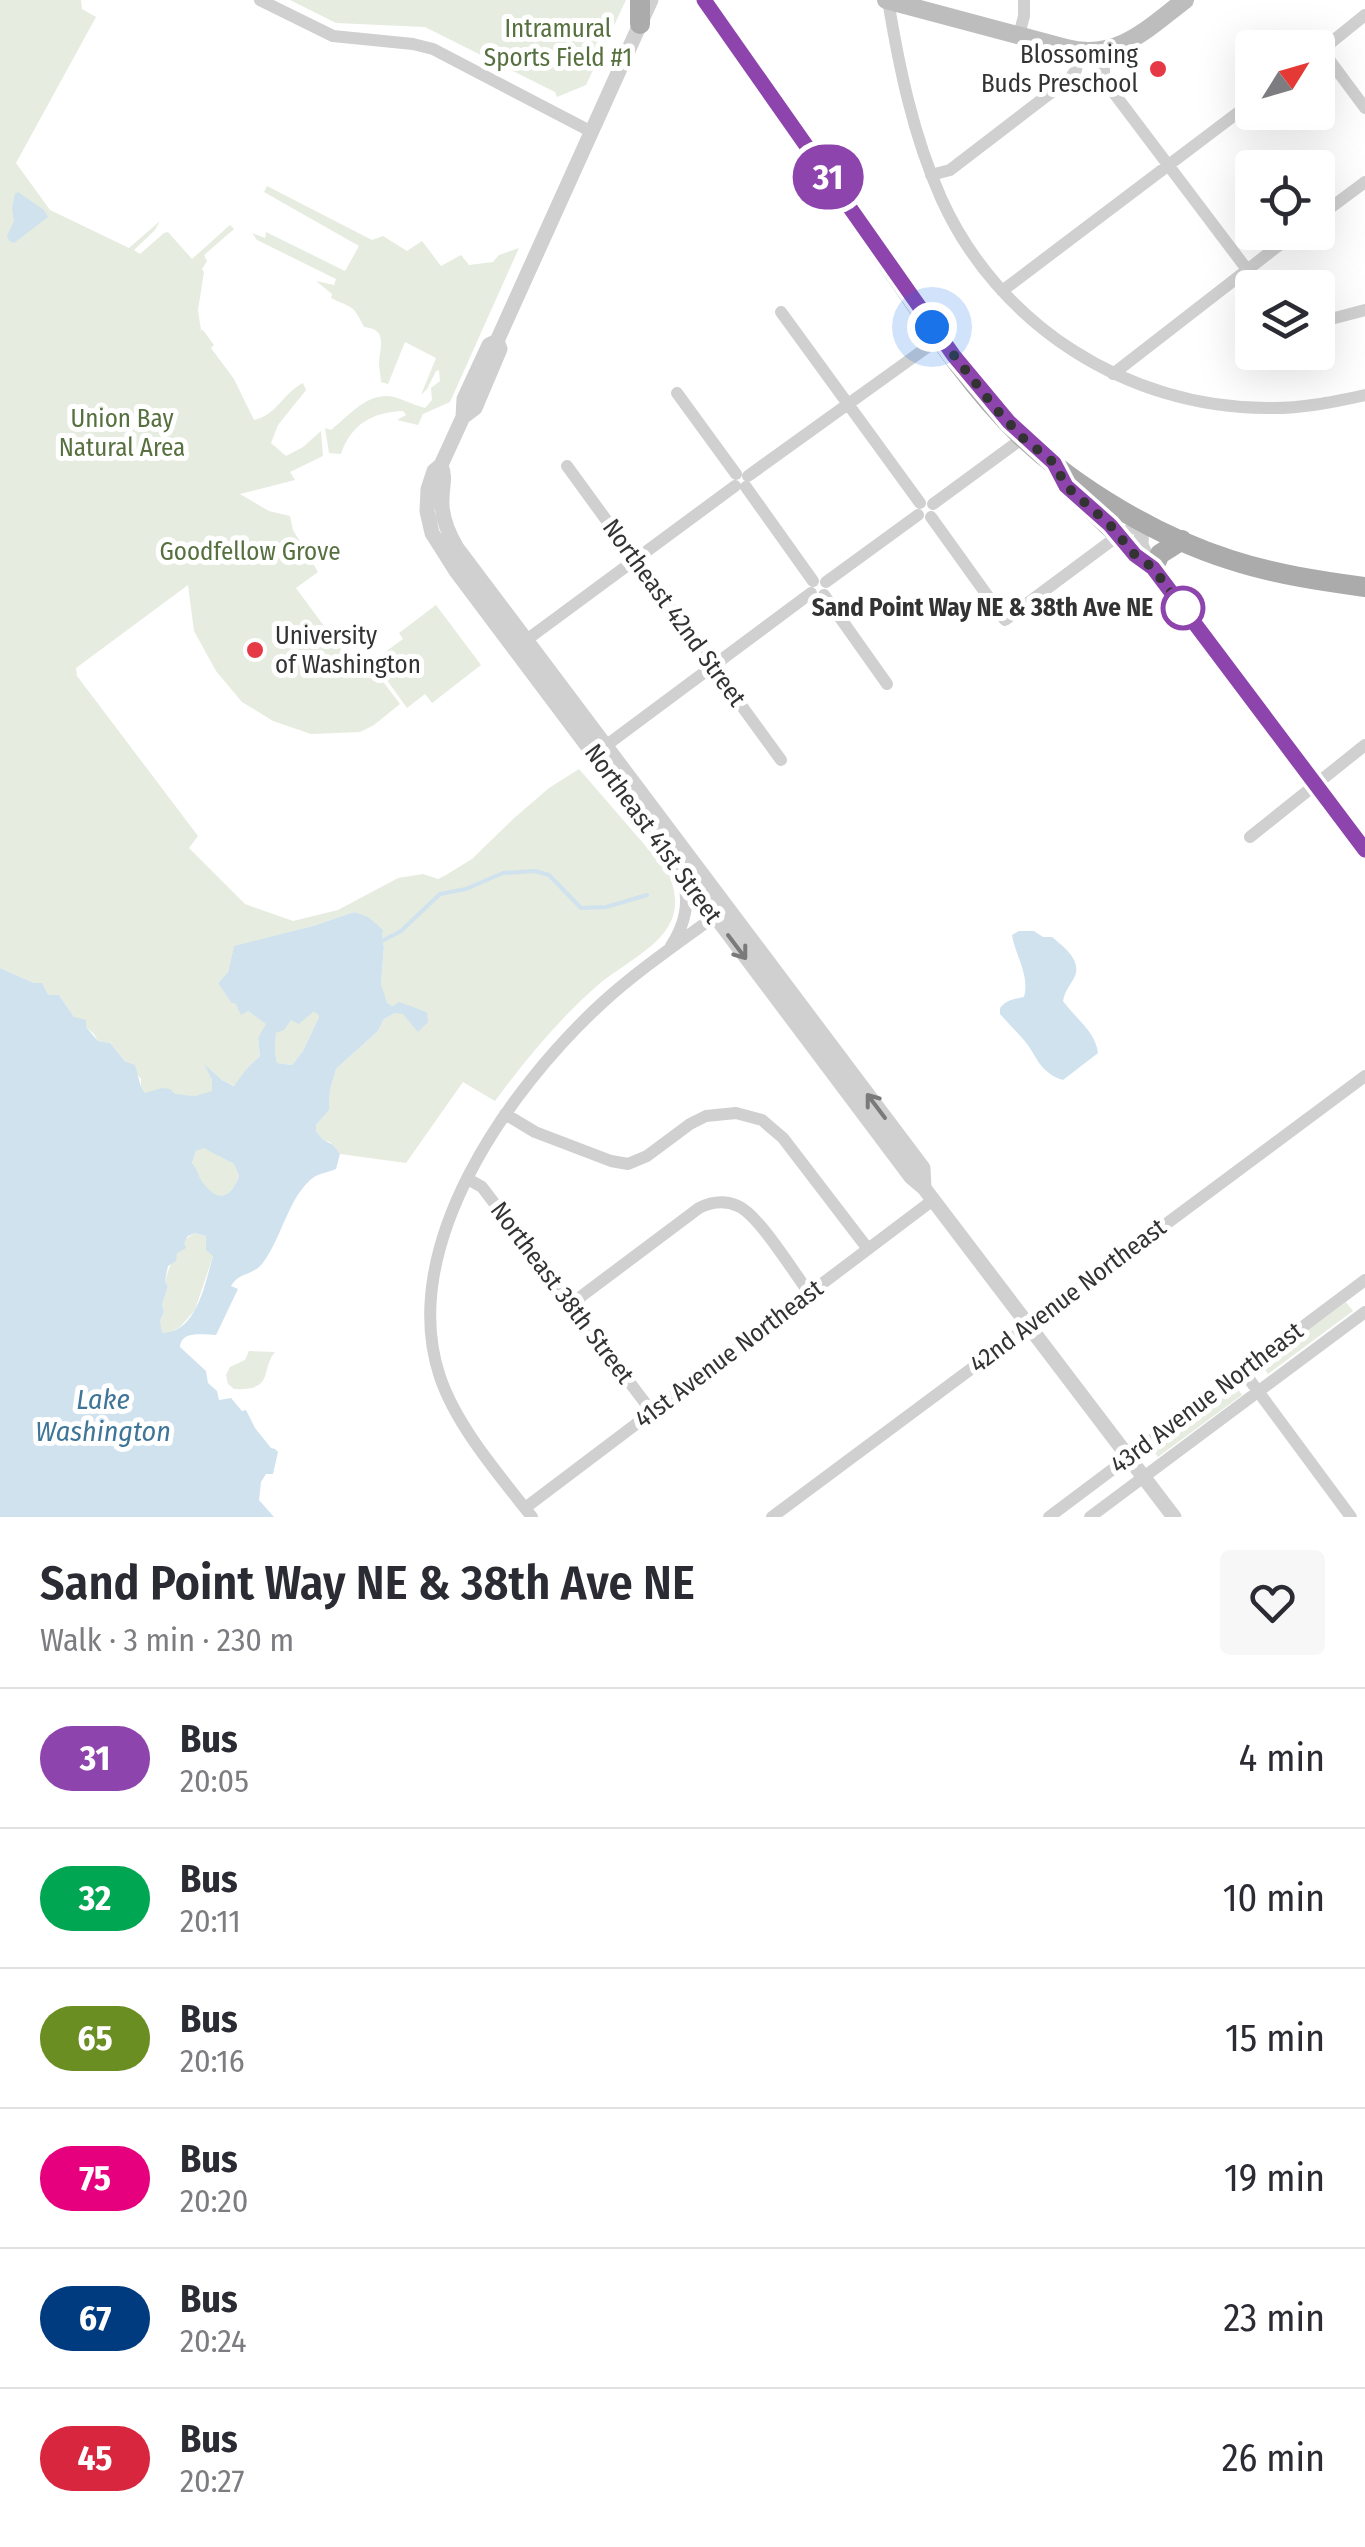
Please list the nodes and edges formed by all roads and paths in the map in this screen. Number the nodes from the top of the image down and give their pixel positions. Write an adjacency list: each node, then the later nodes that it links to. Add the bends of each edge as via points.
1 (260, 0): 18 (street, via 333,36 433,49)
2 (640, 0): 10 (main road)
3 (651, 0): 10 (street, Northeast 41st Street)
4 (704, 0): 11 (main road)
5 (716, 0): 11 (main road)
6 (887, 0): 12 (main road); 20 (street)
7 (1024, 0): 12 (street)
8 (1185, 0): 14 (main road, via 1133,39)
9 (1365, 16): 13 (street)
10 (640, 24): 18 (street, Northeast 41st Street)
11 (722, 26): 29 (main road)
12 (1019, 35): 14 (main road)
13 (1335, 39)
14 (1090, 51): 19 (street); 20 (street, via 1070,78 950,170)
15 (1335, 70): 16 (street)
16 (1365, 108)
17 (1235, 115): 19 (street)
18 (592, 132): 46 (street, Northeast 41st Street, via 497,342 489,345 464,399 464,416 442,466 451,537)
19 (1168, 166): 24 (street); 25 (street)
20 (932, 175): 25 (street, via 962,238)
21 (1365, 182): 22 (street)
22 (1335, 204)
23 (1272, 250): 24 (street)
24 (1247, 269): 30 (street)
25 (1002, 291): 30 (street, via 1069,349)
26 (1365, 310): 28 (street)
27 (781, 312): 33 (street)
28 (1335, 318)
29 (940, 338): 33 (street); 34 (main road)
30 (1113, 374): 32 (street, via 1173,396 1242,407)
31 (677, 393): 37 (street)
32 (1365, 396)
33 (848, 404): 37 (street); 38 (street)
34 (1023, 438): 35 (main road); 38 (street)
35 (1054, 463): 39 (main road); 40 (main road, via 1066,486)
36 (567, 466): 42 (street, Northeast 42nd Street)
37 (741, 480): 42 (street); 45 (street)
38 (926, 510): 40 (street, via 1005,620); 45 (street)
39 (1142, 522): 40 (street); 41 (main road); 43 (street, via 1140,545)
40 (1119, 536): 43 (street)
41 (1182, 540): 43 (main road, via 1160,554); 44 (main road, via 1230,560)
42 (635, 559): 46 (street); 47 (street, Northeast 42nd Street)
43 (1153, 568): 52 (street)
44 (1365, 586)
45 (818, 588): 47 (street); 48 (street)
46 (520, 644): 50 (street, Northeast 41st Street)
47 (712, 666): 50 (street); 51 (street, Northeast 42nd Street)
48 (887, 684)
49 (1365, 745): 52 (street)
50 (600, 750): 55 (street, Northeast 41st Street); 56 (street, Northeast 41st Street)
51 (781, 760)
52 (1315, 783): 53 (street); 54 (street)
53 (1250, 837)
54 (1365, 850)
55 (682, 874): 56 (street, Northeast 41st Street); 57 (street, via 687,907)
56 (721, 912): 57 (street); 61 (street, Northeast 41st Street, via 923,1168)
57 (667, 952): 59 (street, via 581,1023)
58 (1365, 1076): 67 (street, 42nd Avenue Northeast)
59 (505, 1114): 60 (street); 62 (street, via 536,1132 628,1164 706,1116 736,1113 762,1120 784,1138)
60 (468, 1180): 65 (street, Northeast 38th Street, via 482,1187); 73 (street, via 433,1271 431,1340 458,1416)
61 (928, 1194): 62 (street, 41st Avenue Northeast); 67 (street, Northeast 41st Street)
62 (868, 1250): 64 (street, 41st Avenue Northeast)
63 (1359, 1284): 66 (street); 68 (street, 43rd Avenue Northeast)
64 (810, 1294): 65 (street, via 751,1215 726,1202 699,1208); 70 (street, 41st Avenue Northeast)
65 (571, 1304): 70 (street, Northeast 38th Street)
66 (1365, 1308): 69 (street, 43rd Avenue Northeast)
67 (1028, 1326): 71 (street, Northeast 41st Street); 74 (street, 42nd Avenue Northeast)
68 (1243, 1371): 69 (street); 71 (street, 43rd Avenue Northeast)
69 (1258, 1392): 72 (street, 43rd Avenue Northeast); 78 (street)
70 (652, 1412): 73 (street, 41st Avenue Northeast)
71 (1129, 1457): 72 (street, Northeast 41st Street); 75 (street, 43rd Avenue Northeast)
72 (1144, 1477): 76 (street, 43rd Avenue Northeast); 77 (street, Northeast 41st Street)
73 (528, 1512)
74 (772, 1517)
75 (1049, 1517)
76 (1090, 1517)
77 (1174, 1517)
78 (1351, 1517)

